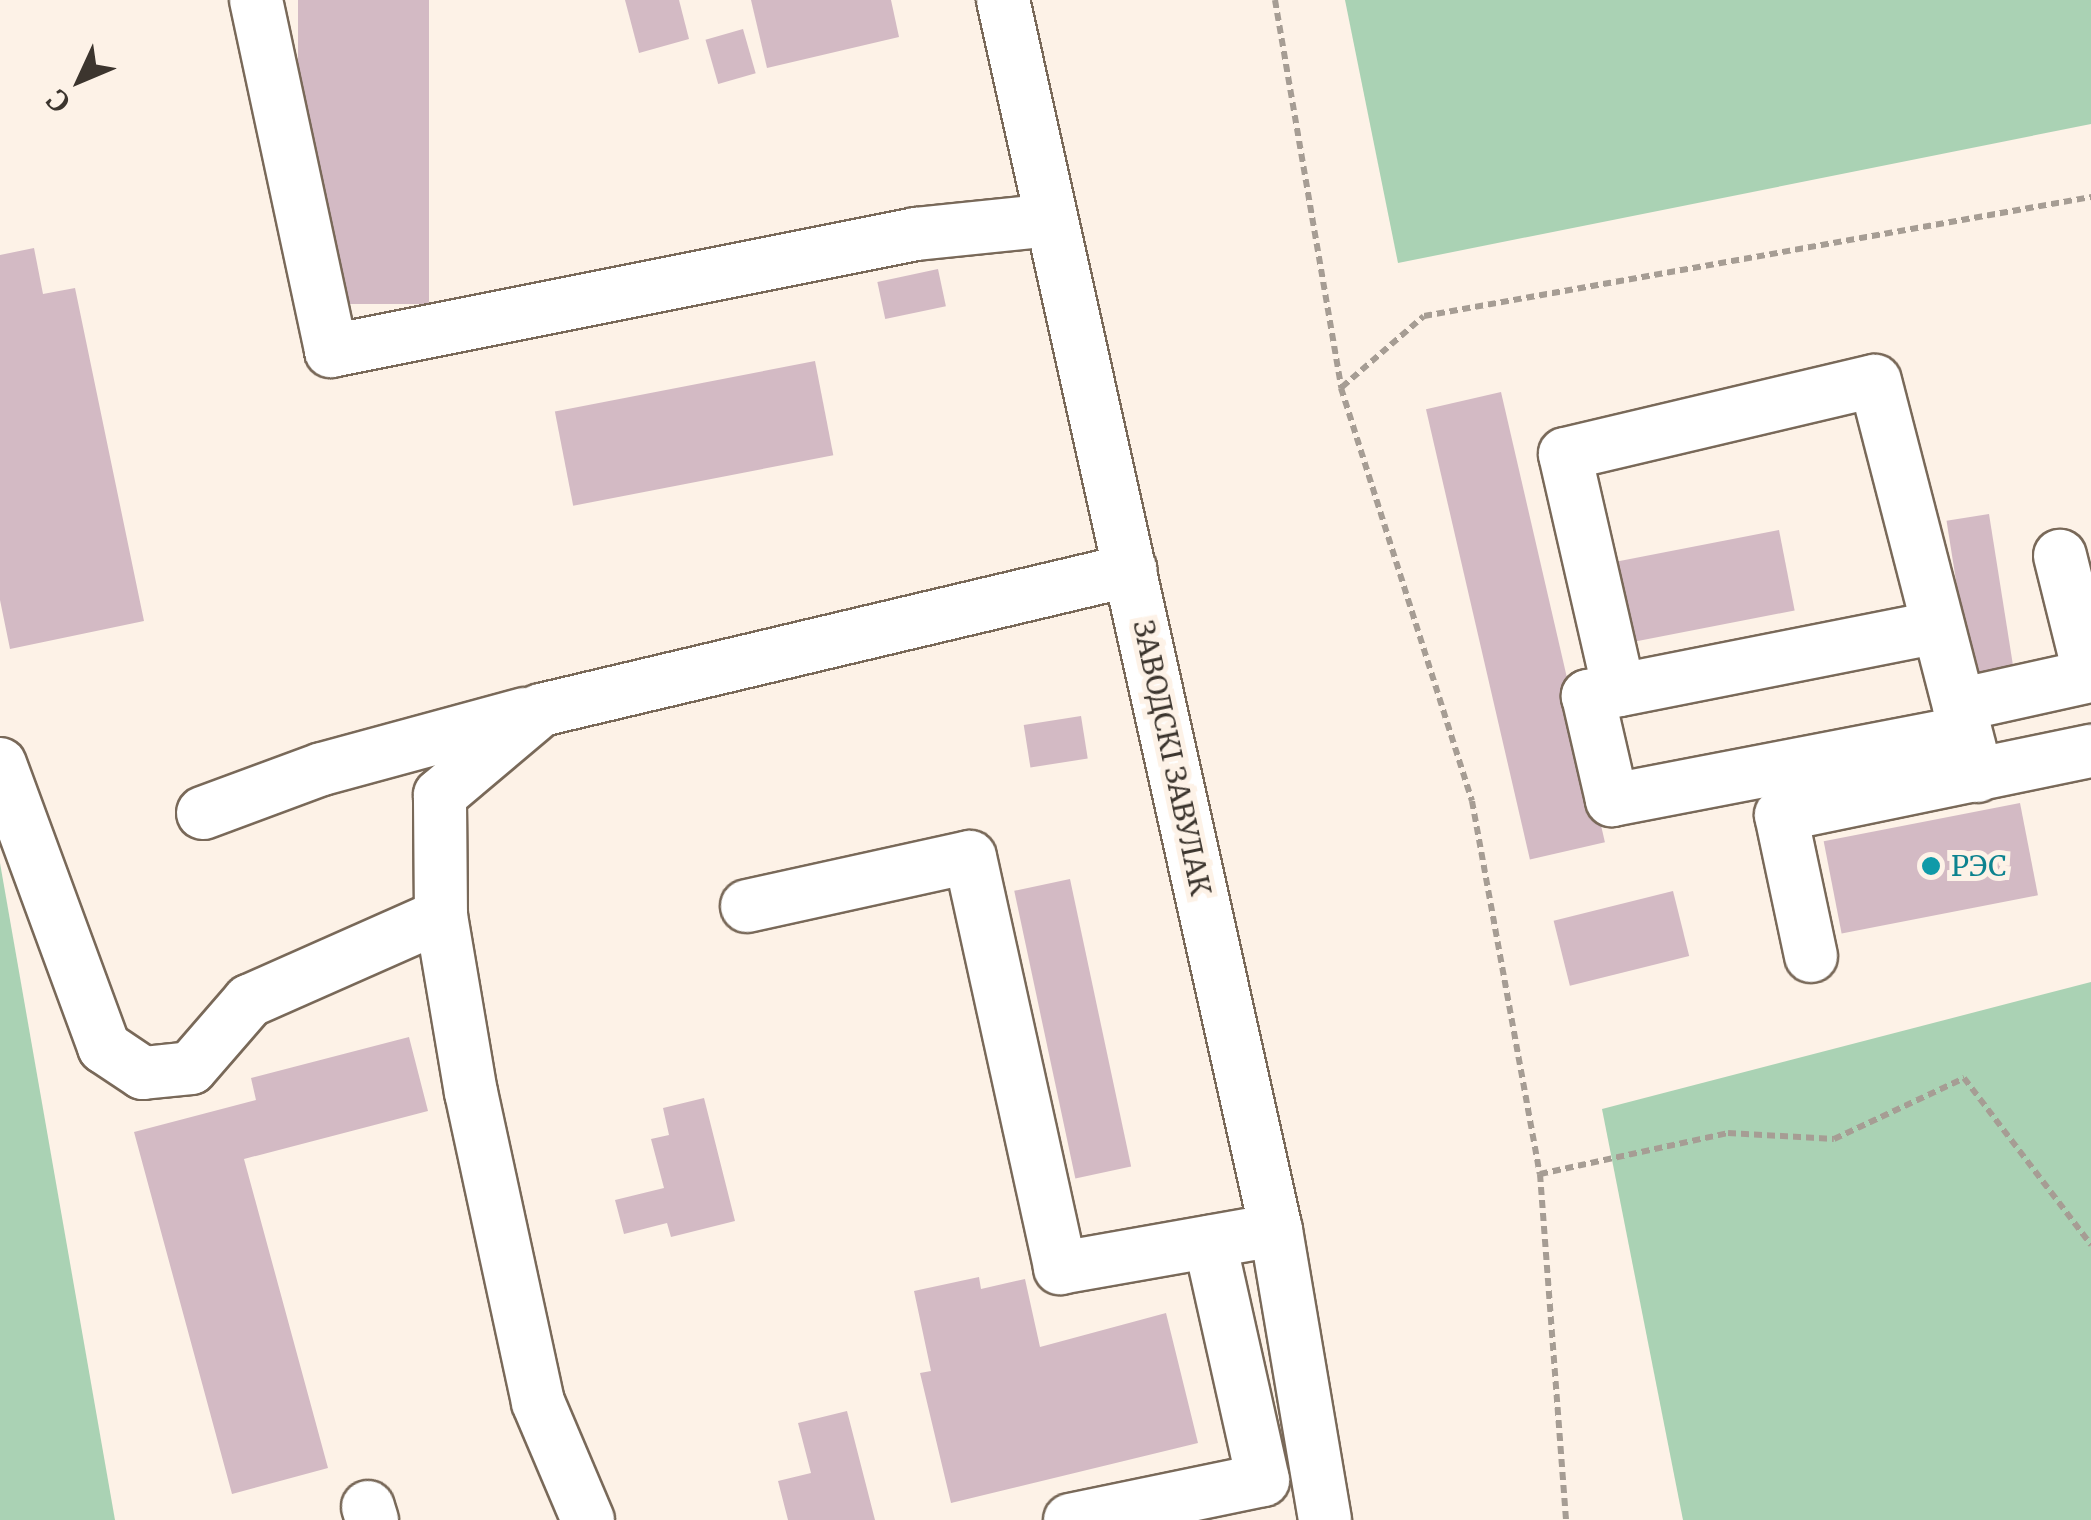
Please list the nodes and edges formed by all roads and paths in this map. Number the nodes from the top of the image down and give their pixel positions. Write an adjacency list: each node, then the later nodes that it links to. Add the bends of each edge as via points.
1 (256, 0): 5 (lane, via 331,351 916,234)
2 (1002, 0): 5 (lane, ЗАВОДСКІ ЗАВУЛАК)
3 (1275, 0): 6 (path)
4 (2091, 198): 6 (path, via 1424,316)
5 (1051, 220): 8 (lane, ЗАВОДСКІ ЗАВУЛАК)
6 (1342, 388): 19 (path, via 1472,801)
7 (2060, 556): 12 (lane, via 2090,676)
8 (1131, 570): 11 (lane); 20 (lane, ЗАВОДСКІ ЗАВУЛАК)
9 (1938, 627): 10 (lane); 10 (lane, via 1876,382 1566,454); 12 (lane)
10 (1619, 690): 12 (lane, via 1588,696 1612,800)
11 (541, 710): 15 (lane, via 322,768); 17 (lane, via 440,795)
12 (1967, 737): 13 (lane); 18 (lane, via 1780,815)
13 (2077, 754)
14 (0, 764): 17 (lane, via 104,1047 143,1073 191,1068 249,1001)
15 (203, 813)
16 (747, 906): 21 (lane, via 970,857 1060,1268)
17 (441, 916): 23 (lane, via 538,1402)
18 (1812, 956)
19 (1540, 1174): 22 (path, via 1728,1133 1834,1140 1964,1078); 26 (path)
20 (1276, 1230): 21 (lane); 25 (lane, ЗАВОДСКІ ЗАВУЛАК)
21 (1210, 1242): 24 (lane, via 1263,1480)
22 (2091, 1245)
23 (588, 1520)
24 (1070, 1520)
25 (1325, 1520)
26 (1566, 1520)

